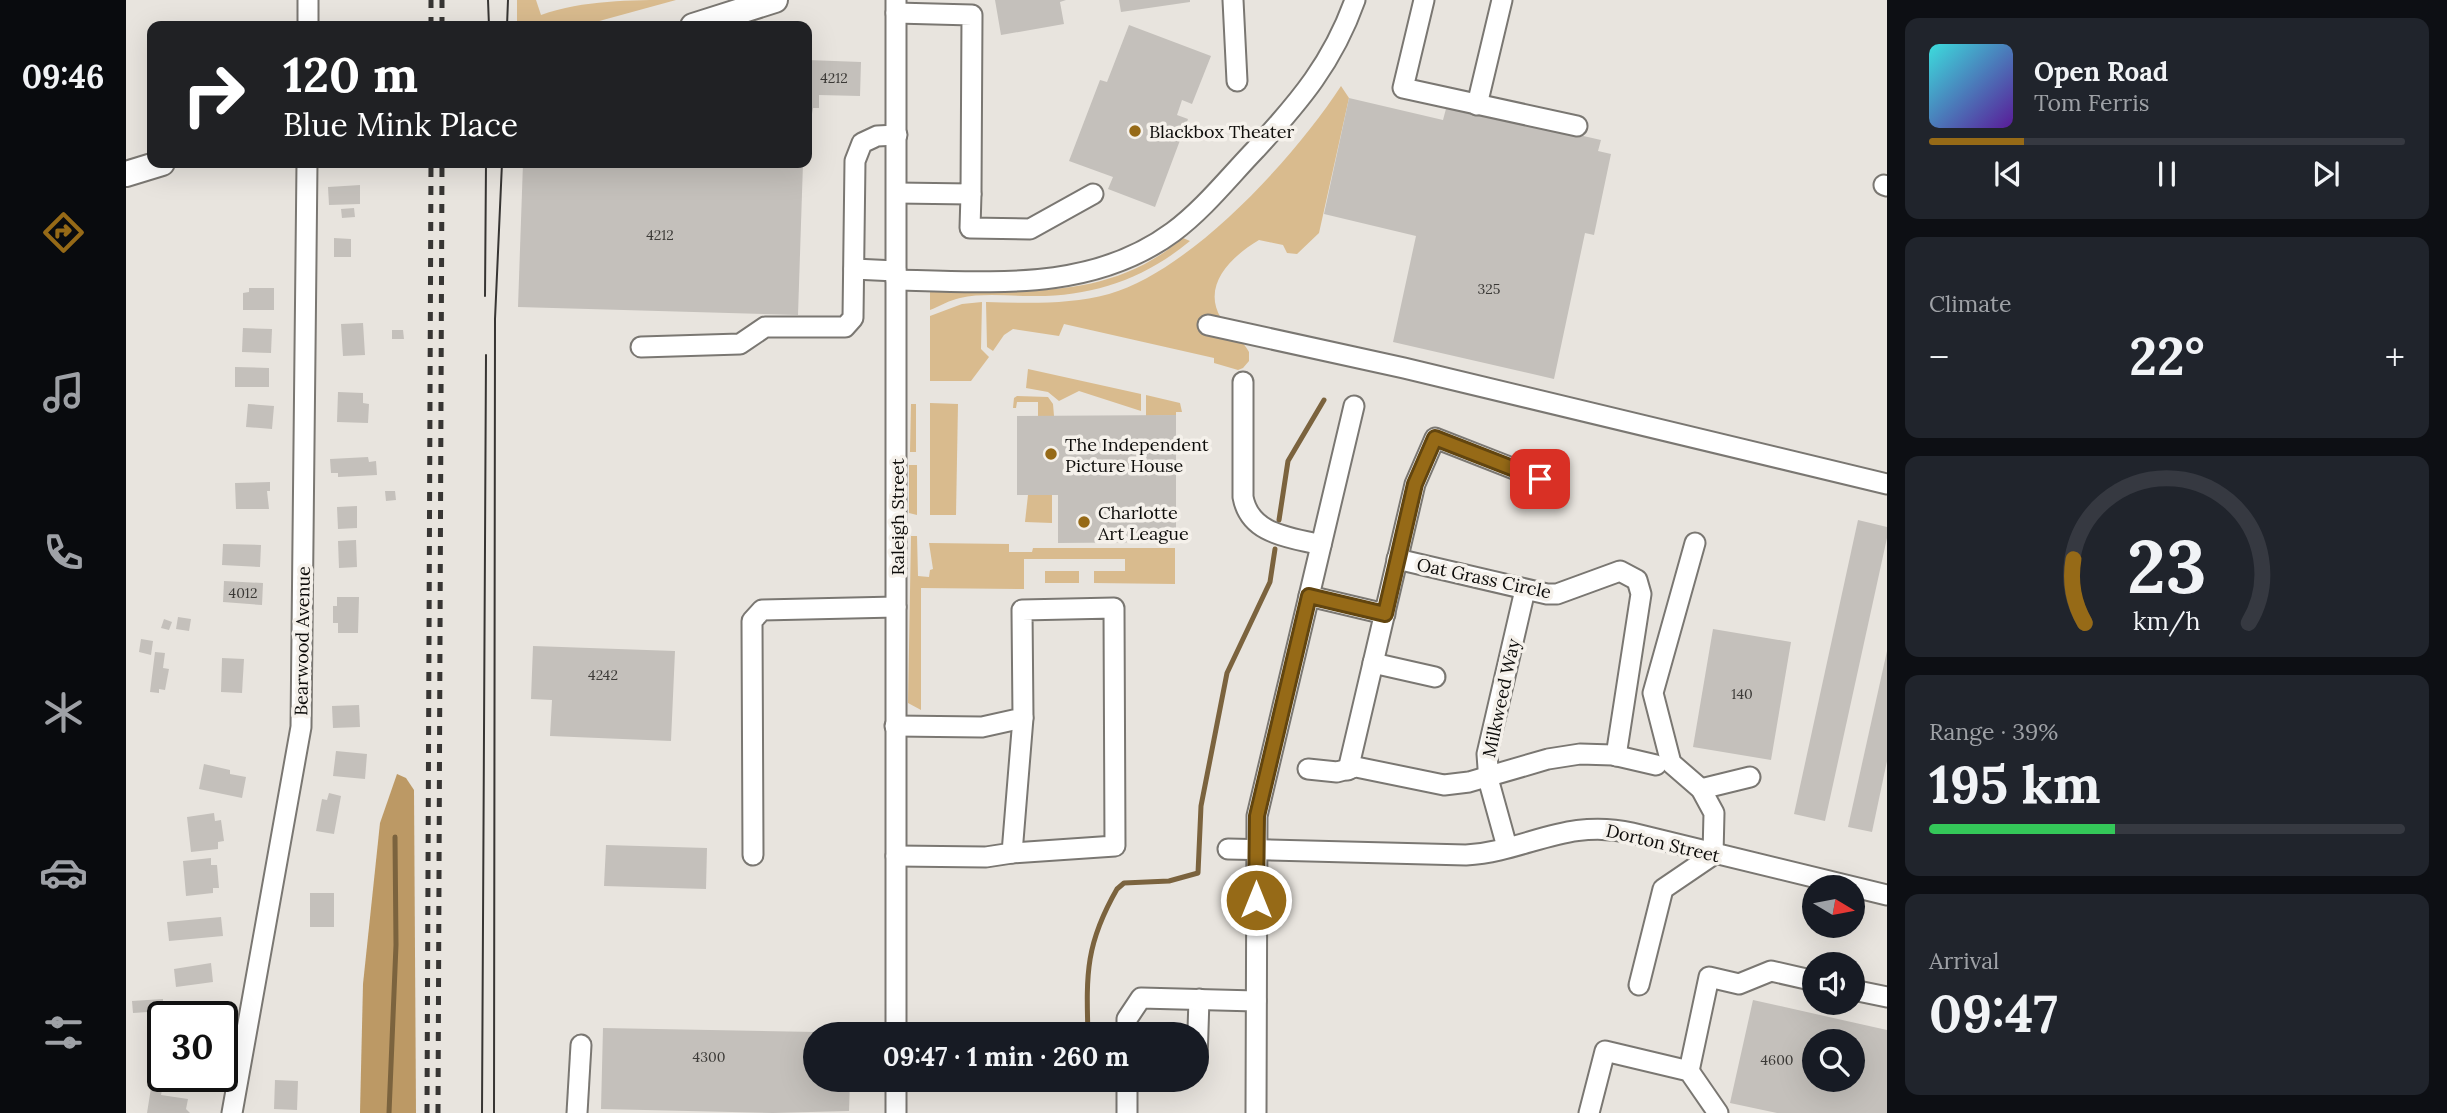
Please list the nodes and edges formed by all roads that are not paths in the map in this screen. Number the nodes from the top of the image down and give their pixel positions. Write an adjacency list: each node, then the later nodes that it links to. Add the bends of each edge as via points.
1 (308, 0): 8 (street)
2 (775, 0): 9 (main road)
3 (1233, 0): 10 (street)
4 (1355, 0): 21 (street, via 1327,64 1306,93 1200,208 1149,247 1110,266 1051,279)
5 (1424, 0): 11 (street, via 1403,88)
6 (1502, 0): 11 (street)
7 (897, 6): 13 (street, Raleigh Street); 18 (street, via 972,15)
8 (308, 21)
9 (709, 21)
10 (1237, 81)
11 (1477, 105): 12 (street)
12 (1577, 126)
13 (897, 135): 17 (street, Raleigh Street); 20 (street, via 862,143 855,161)
14 (147, 168): 16 (main road)
15 (307, 168): 67 (street, Bearwood Avenue, via 301,727)
16 (126, 174)
17 (897, 193): 18 (street); 21 (street, Raleigh Street)
18 (971, 194): 19 (street, via 970,228 1030,229)
19 (1094, 194)
20 (854, 269): 21 (street); 23 (street, via 853,318 845,327 765,327 740,344)
21 (896, 275): 33 (street, Raleigh Street)
22 (1208, 325): 27 (street)
23 (641, 347)
24 (1243, 382): 29 (street, via 1243,497 1249,515 1274,533)
25 (1354, 406): 29 (street)
26 (1540, 479): 30 (street, via 1435,438 1415,484)
27 (1887, 484)
28 (1695, 543): 45 (street, via 1653,693 1671,763)
29 (1321, 545): 32 (street)
30 (1397, 559): 31 (street, Oat Grass Circle); 34 (street)
31 (1525, 590): 39 (street, Oat Grass Circle, via 1557,594 1620,570 1637,580 1641,594); 43 (street, Milkweed Way, via 1489,743)
32 (1309, 596): 34 (street); 48 (street, via 1257,816)
33 (896, 607): 38 (street, Raleigh Street); 50 (street, via 762,610 752,621)
34 (1385, 614): 35 (street)
35 (1373, 663): 36 (street); 42 (street)
36 (1435, 677)
37 (1023, 718): 38 (street, via 982,727); 49 (street); 49 (street, via 1023,610 1114,608 1115,846)
38 (895, 726): 52 (street, Raleigh Street)
39 (1615, 756): 40 (street); 43 (street, via 1564,756)
40 (1656, 765)
41 (1308, 769): 42 (street)
42 (1348, 770): 43 (street, via 1356,766 1444,785)
43 (1488, 777): 46 (street, Milkweed Way)
44 (1750, 777): 45 (street)
45 (1701, 789): 51 (street, via 1714,813)
46 (1507, 847): 48 (street, Dorton Street, via 1466,855); 51 (street, Dorton Street, via 1565,830 1598,827)
47 (1228, 849): 48 (street, Dorton Street)
48 (1256, 849): 59 (street)
49 (1012, 853): 52 (street)
50 (753, 855)
51 (1713, 855): 53 (street, Dorton Street); 55 (street, via 1663,889)
52 (896, 856): 60 (street, Raleigh Street)
53 (1887, 895)
54 (1802, 978): 64 (street, via 1771,971 1739,984 1709,977)
55 (1639, 985)
56 (1865, 992): 57 (street)
57 (1887, 997)
58 (1199, 999): 59 (street); 61 (street, via 1141,998); 62 (street)
59 (1256, 1001): 71 (street)
60 (896, 1022)
61 (1127, 1022)
62 (1198, 1022)
63 (581, 1045): 68 (street)
64 (1689, 1071): 72 (street, via 1605,1051); 73 (street)
65 (896, 1092): 69 (street)
66 (1127, 1092): 70 (street)
67 (232, 1113)
68 (577, 1113)
69 (896, 1113)
70 (1126, 1113)
71 (1256, 1113)
72 (1589, 1113)
73 (1718, 1113)

